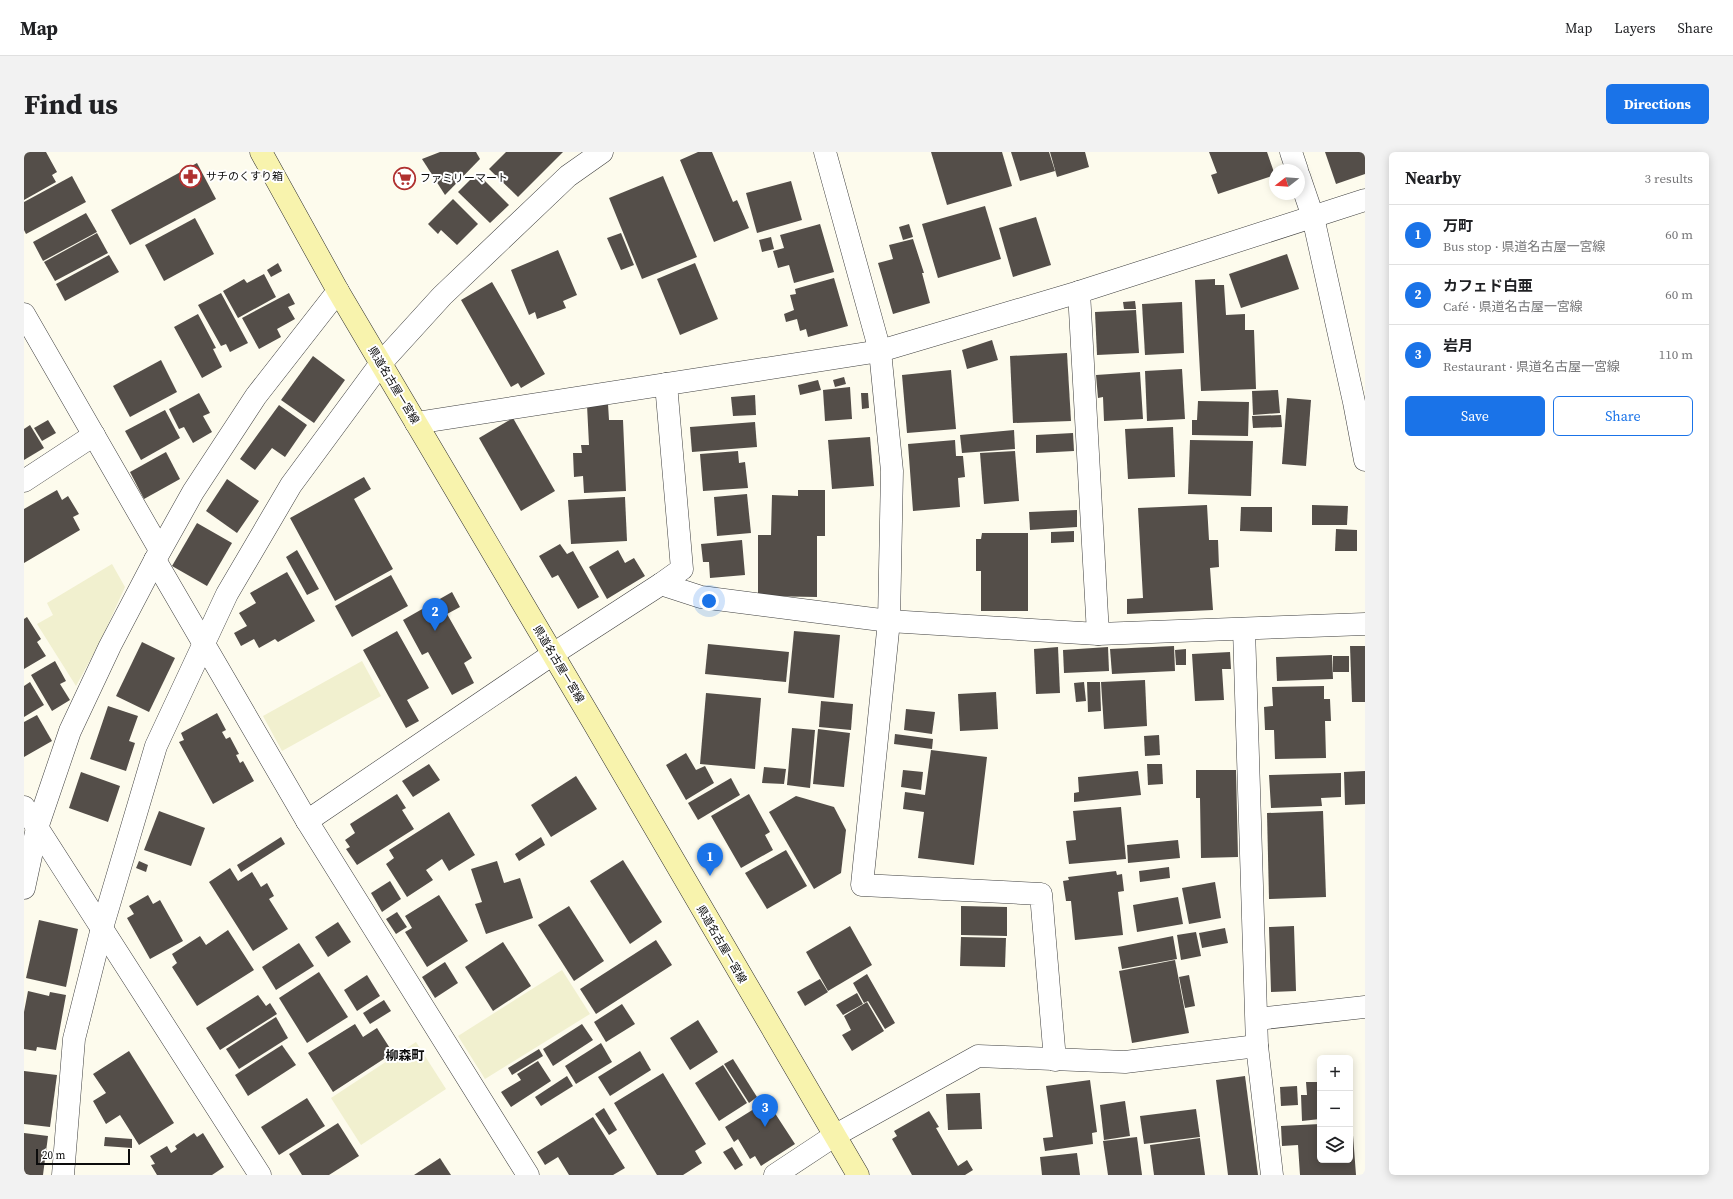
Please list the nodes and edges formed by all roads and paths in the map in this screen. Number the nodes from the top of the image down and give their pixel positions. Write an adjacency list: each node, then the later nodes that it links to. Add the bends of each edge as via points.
1 (261, 152): 9 (main road, 県道名古屋一宮線)
2 (602, 152): 13 (street, via 568,176 442,296)
3 (825, 152): 12 (street)
4 (1291, 152): 5 (street)
5 (1295, 164)
6 (1305, 194): 8 (street)
7 (1365, 200): 8 (street)
8 (1313, 217): 10 (street); 17 (street)
9 (338, 290): 13 (main road, 県道名古屋一宮線); 19 (street, via 256,396 193,492)
10 (1079, 292): 12 (street); 24 (street)
11 (24, 314): 16 (street)
12 (880, 351): 14 (street); 21 (street, via 892,471)
13 (381, 363): 15 (main road, 県道名古屋一宮線); 25 (street, via 291,485 227,594)
14 (666, 384): 15 (street); 20 (street, via 682,569)
15 (416, 423): 26 (main road, 県道名古屋一宮線)
16 (94, 435): 18 (street); 19 (street)
17 (1365, 460)
18 (24, 481)
19 (158, 555): 25 (street); 29 (street, via 110,646 70,731)
20 (661, 584): 21 (street, via 701,597); 26 (street)
21 (889, 621): 24 (street); 35 (street, via 862,884 1041,894)
22 (1365, 624): 23 (street)
23 (1244, 629): 24 (street); 33 (street)
24 (1098, 634)
25 (204, 645): 28 (street); 31 (street, via 156,746)
26 (553, 654): 28 (street); 36 (main road, 県道名古屋一宮線)
27 (24, 807): 29 (street)
28 (307, 821): 39 (street)
29 (37, 828): 30 (street); 31 (street)
30 (24, 888)
31 (102, 928): 37 (street, via 74,1038); 38 (street)
32 (1365, 1007): 33 (street)
33 (1257, 1019): 34 (street)
34 (1257, 1046): 35 (street, via 1125,1062); 42 (street)
35 (1055, 1060): 36 (street, via 978,1056)
36 (834, 1136): 40 (street); 41 (main road, 県道名古屋一宮線)
37 (63, 1175)
38 (260, 1175)
39 (528, 1175)
40 (775, 1175)
41 (858, 1175)
42 (1272, 1175)

